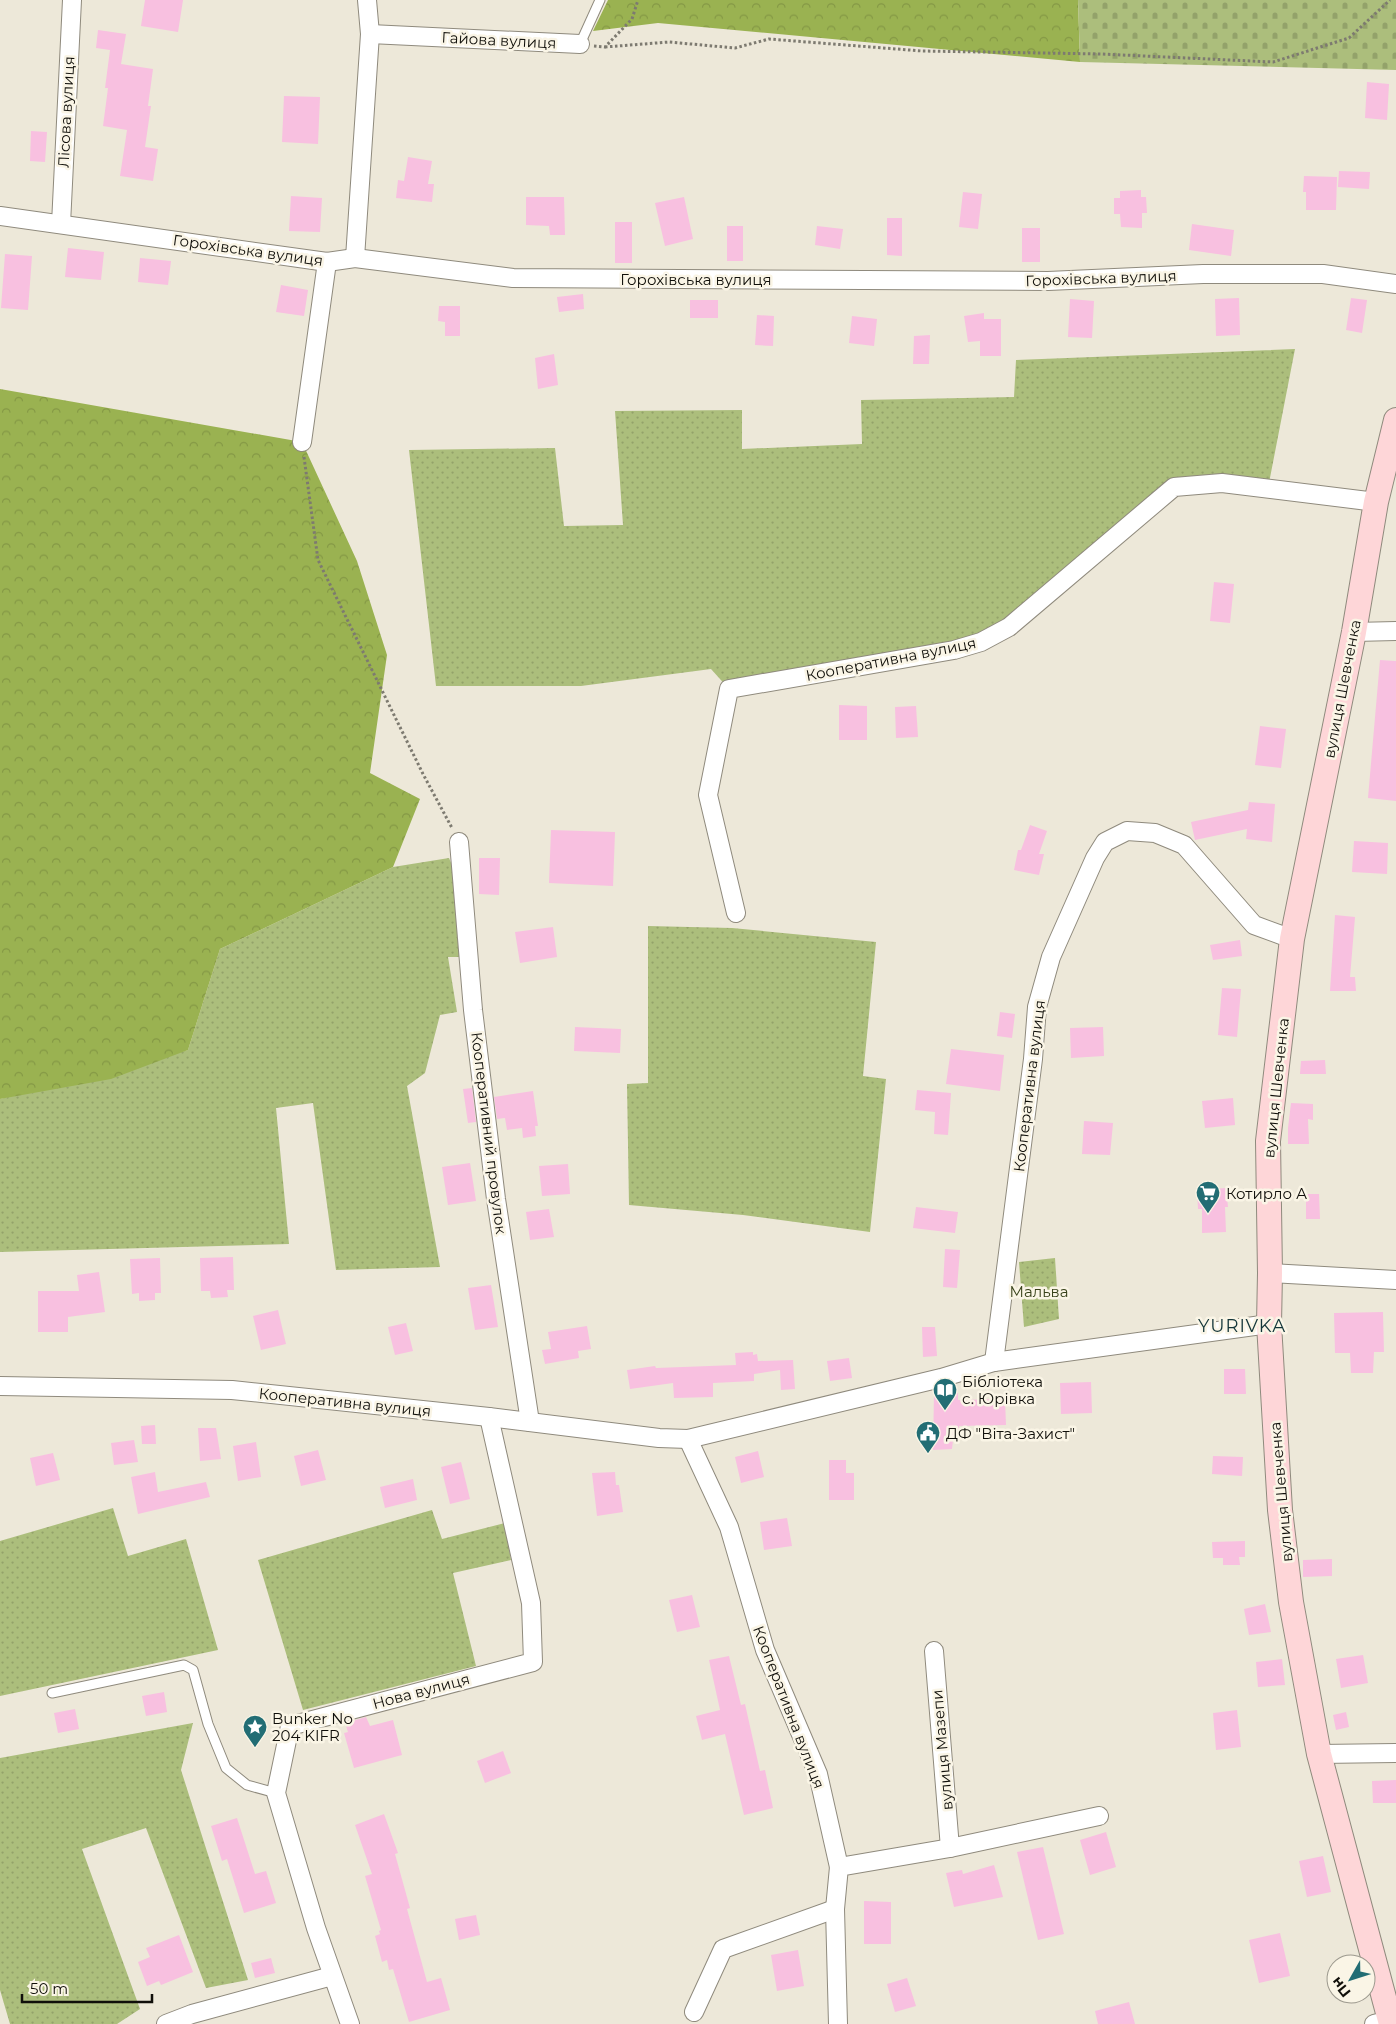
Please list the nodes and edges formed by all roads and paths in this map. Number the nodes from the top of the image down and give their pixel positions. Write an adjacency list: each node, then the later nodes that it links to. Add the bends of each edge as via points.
1 (72, 0): 10 (street, Лісова вулиця)
2 (367, 0): 6 (street)
3 (600, 0): 7 (lane)
4 (638, 0): 8 (path, via 632,18)
5 (1390, 0): 8 (path, via 1349,38 1273,62 1101,54 922,51 769,39 735,48 669,42)
6 (370, 34): 7 (street, Гайова вулиця); 11 (street)
7 (580, 44): 8 (path)
8 (605, 47)
9 (0, 216): 10 (street, Горохівська вулиця)
10 (61, 224): 12 (street, Горохівська вулиця)
11 (354, 258): 12 (street, Горохівська вулиця); 13 (street, Горохівська вулиця, via 513,278 1048,281 1202,274 1323,274)
12 (327, 262): 15 (street)
13 (1396, 284)
14 (1396, 420): 16 (street, вулиця Шевченка)
15 (302, 442): 19 (path, via 318,560)
16 (1376, 502): 18 (street, вулиця Шевченка); 20 (street, Кооперативна вулиця, via 1222,483 1174,487 1009,627 981,642 954,650 729,689 708,795)
17 (1396, 631): 18 (street)
18 (1354, 632): 21 (street, вулиця Шевченка)
19 (459, 842): 28 (street, Кооперативний провулок, via 496,1199)
20 (736, 913)
21 (1292, 940): 22 (street, вулиця Шевченка, via 1268,1141); 25 (street, Кооперативна вулиця, via 1254,925 1184,845 1155,832 1127,831 1105,842 1051,957 1037,1006 1033,1060)
22 (1270, 1273): 23 (street); 24 (street, вулиця Шевченка)
23 (1396, 1280)
24 (1269, 1324): 25 (street, Кооперативна вулиця); 33 (street, вулиця Шевченка, via 1280,1510 1291,1602)
25 (994, 1362): 29 (street, Кооперативна вулиця, via 941,1378)
26 (0, 1386): 27 (street, Кооперативна вулиця, via 232,1390)
27 (489, 1416): 28 (street, Кооперативна вулиця); 34 (street, Нова вулиця, via 531,1603 532,1662 290,1726)
28 (530, 1422): 29 (street, Кооперативна вулиця)
29 (688, 1439): 37 (street, Кооперативна вулиця, via 729,1527 766,1650 818,1774)
30 (934, 1651): 36 (street, вулиця Мазепи)
31 (52, 1693): 34 (lane, via 184,1665 193,1670 208,1724 226,1768 247,1785)
32 (1396, 1753): 33 (street)
33 (1319, 1754): 41 (street, вулиця Шевченка)
34 (276, 1793): 39 (street, Нова вулиця)
35 (1100, 1816): 36 (street)
36 (950, 1848): 37 (street)
37 (839, 1867): 38 (street)
38 (835, 1909): 40 (street, via 723,1950); 44 (street)
39 (332, 1976): 42 (street); 43 (street, Нова вулиця)
40 (694, 2012)
41 (1385, 2023)
42 (166, 2024)
43 (350, 2024)
44 (838, 2024)

